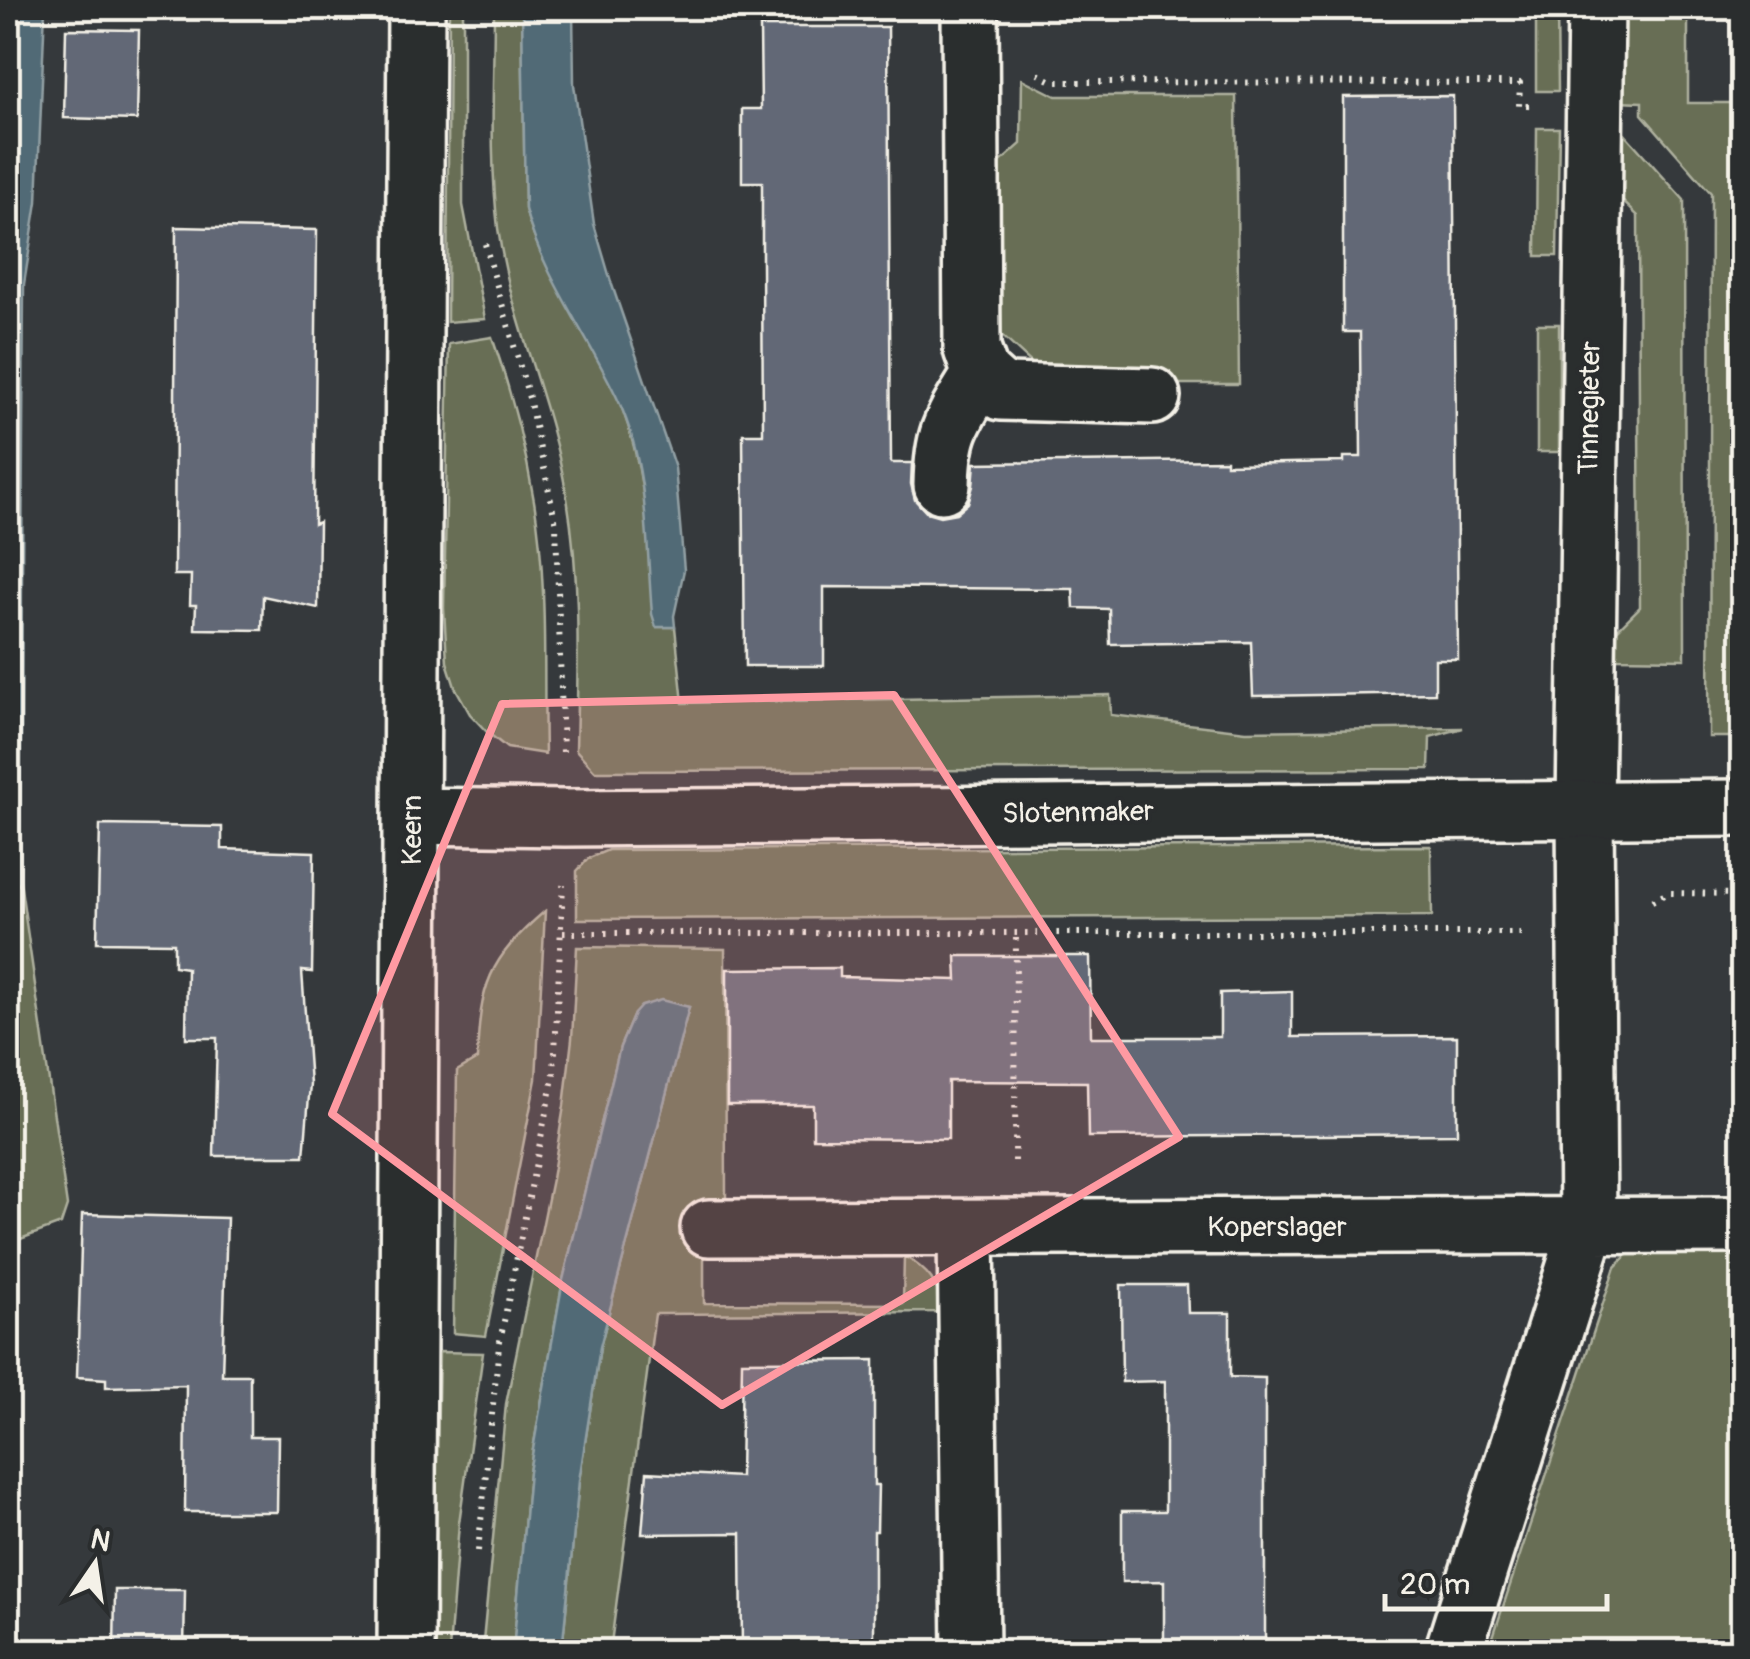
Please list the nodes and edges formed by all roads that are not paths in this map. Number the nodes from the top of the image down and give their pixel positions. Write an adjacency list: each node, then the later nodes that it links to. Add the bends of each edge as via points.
1 (416, 8): 9 (street, Keern)
2 (1596, 8): 7 (street, Tinnegieter)
3 (970, 24): 4 (street, via 972,349)
4 (981, 374): 5 (street, via 1001,392); 6 (street, via 948,428)
5 (1152, 396)
6 (942, 485)
7 (1585, 808): 8 (street, Slotenmaker); 9 (street, Slotenmaker); 11 (street)
8 (1742, 808)
9 (412, 816): 14 (street, Keern)
10 (1742, 1225): 11 (street, Koperslager)
11 (1588, 1226): 13 (street, Koperslager); 16 (street)
12 (710, 1228): 13 (street, Koperslager)
13 (991, 1229): 15 (street)
14 (406, 1652)
15 (971, 1652)
16 (1453, 1652)

